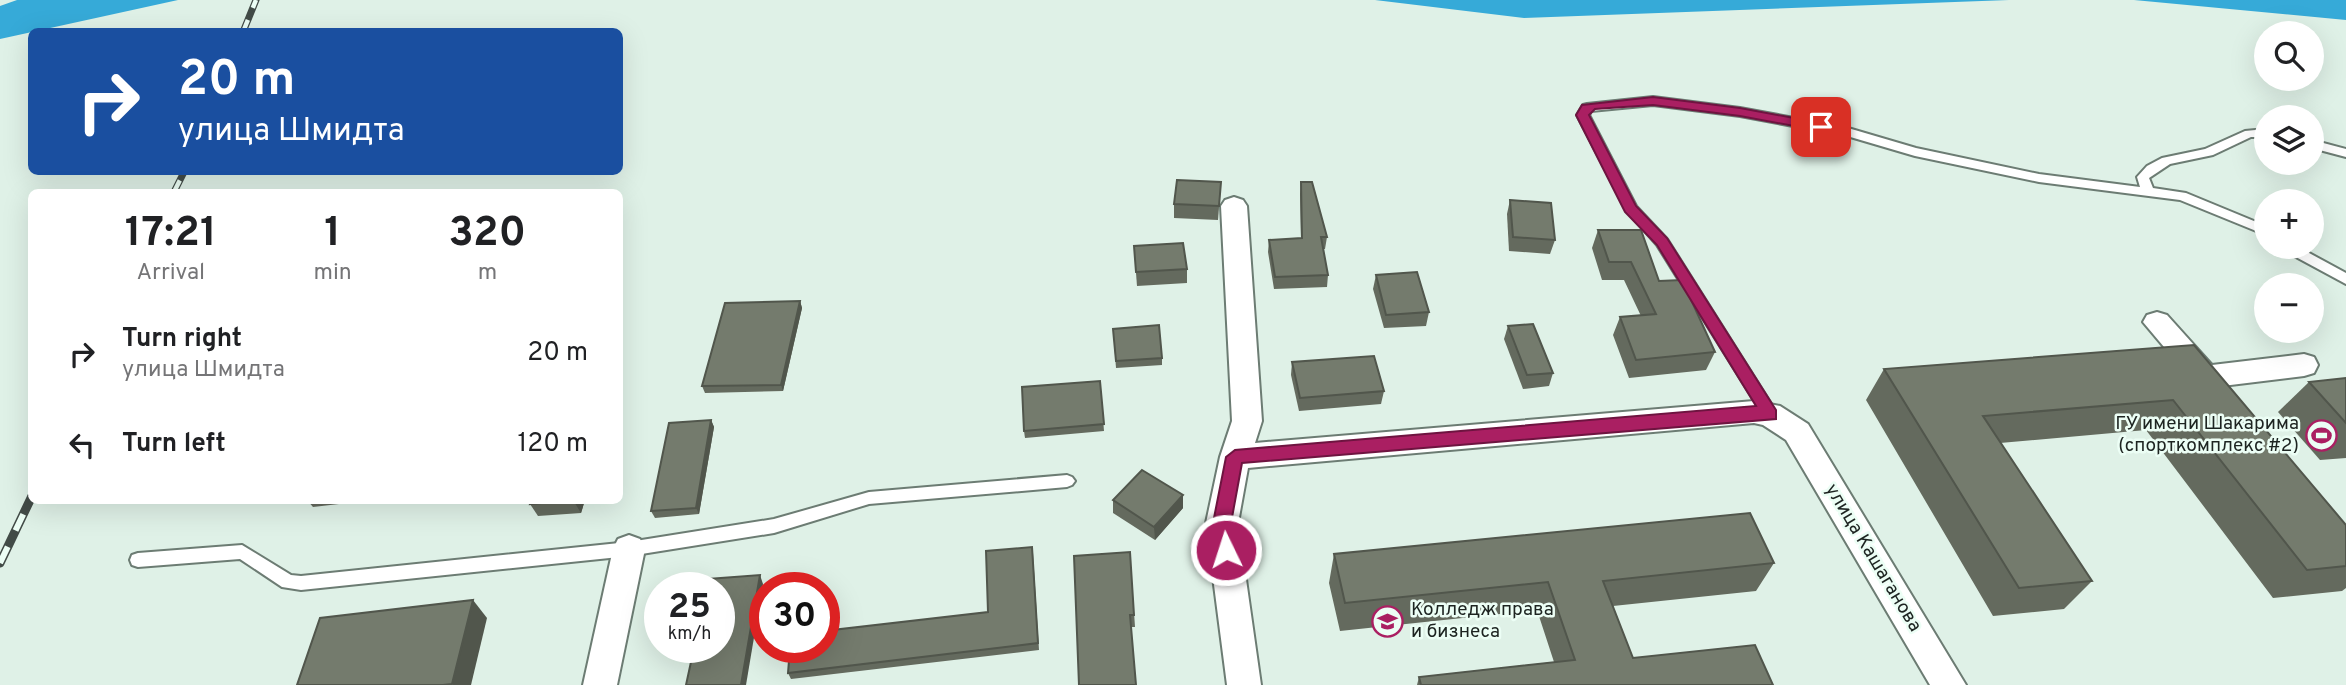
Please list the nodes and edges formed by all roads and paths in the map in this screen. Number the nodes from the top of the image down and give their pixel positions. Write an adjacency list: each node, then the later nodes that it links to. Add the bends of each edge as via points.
1 (2254, 133): 4 (lane, via 2210,152 2155,164 2143,177)
2 (2324, 147): 3 (lane)
3 (2346, 153)
4 (2148, 192): 6 (lane, via 2182,196); 13 (lane, via 1987,169 1848,132 1728,110 1653,101 1587,108 1583,115 1630,208 1662,242)
5 (1234, 206): 14 (street, via 1247,421)
6 (2254, 226)
7 (2310, 259): 8 (lane)
8 (2346, 279)
9 (2157, 322): 11 (street)
10 (2304, 365): 11 (street)
11 (2206, 377): 12 (street)
12 (2232, 406)
13 (1770, 414): 14 (street, via 1754,412); 20 (street, улица Кашаганова, via 1797,432)
14 (1231, 472): 19 (street, via 1222,523)
15 (1067, 481): 16 (lane, via 869,498 774,526)
16 (629, 549): 17 (lane, via 301,583 288,582 242,552); 18 (street)
17 (138, 560)
18 (600, 685)
19 (1244, 685)
20 (1949, 685)

